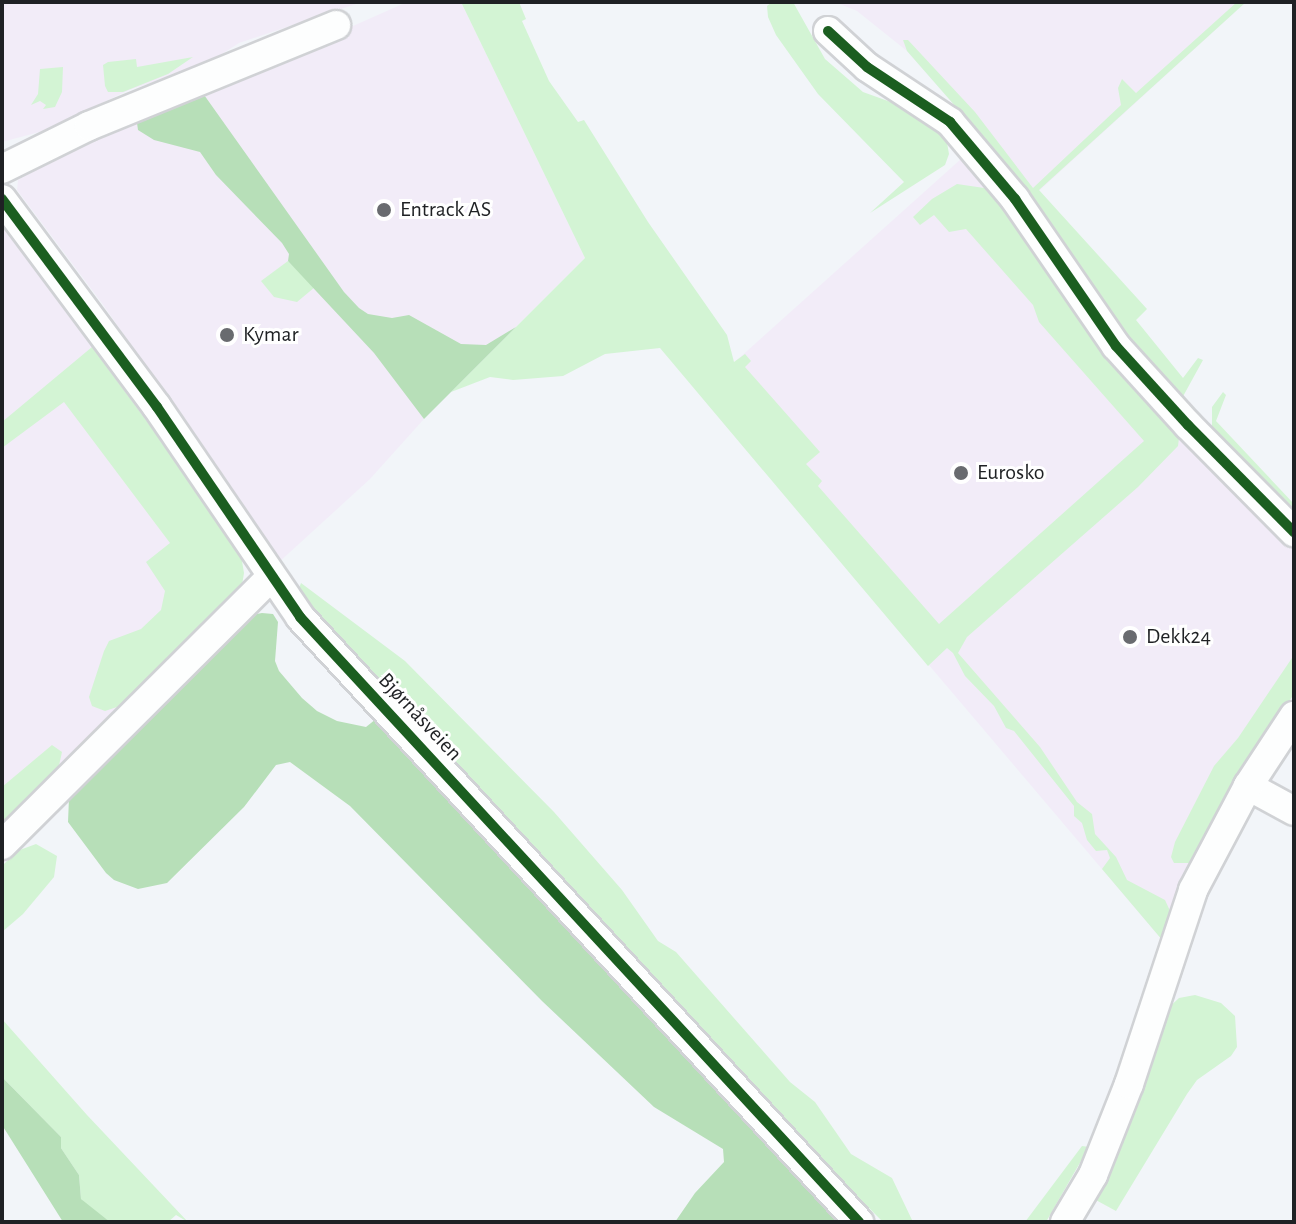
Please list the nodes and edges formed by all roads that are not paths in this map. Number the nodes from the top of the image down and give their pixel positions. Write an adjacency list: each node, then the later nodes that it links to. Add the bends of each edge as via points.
1 (336, 25): 3 (street, via 89,126)
2 (828, 31): 5 (street, via 867,67 950,122 1015,199 1116,346)
3 (2, 169)
4 (2, 199): 6 (street, Bjørnåsveien, via 157,407)
5 (1294, 532)
6 (271, 577): 10 (street); 11 (street, Bjørnåsveien, via 300,617)
7 (1294, 716): 8 (street)
8 (1248, 786): 9 (street); 12 (street, via 1193,890 1129,1084 1093,1175)
9 (1294, 811)
10 (2, 845)
11 (859, 1222)
12 (1065, 1222)

